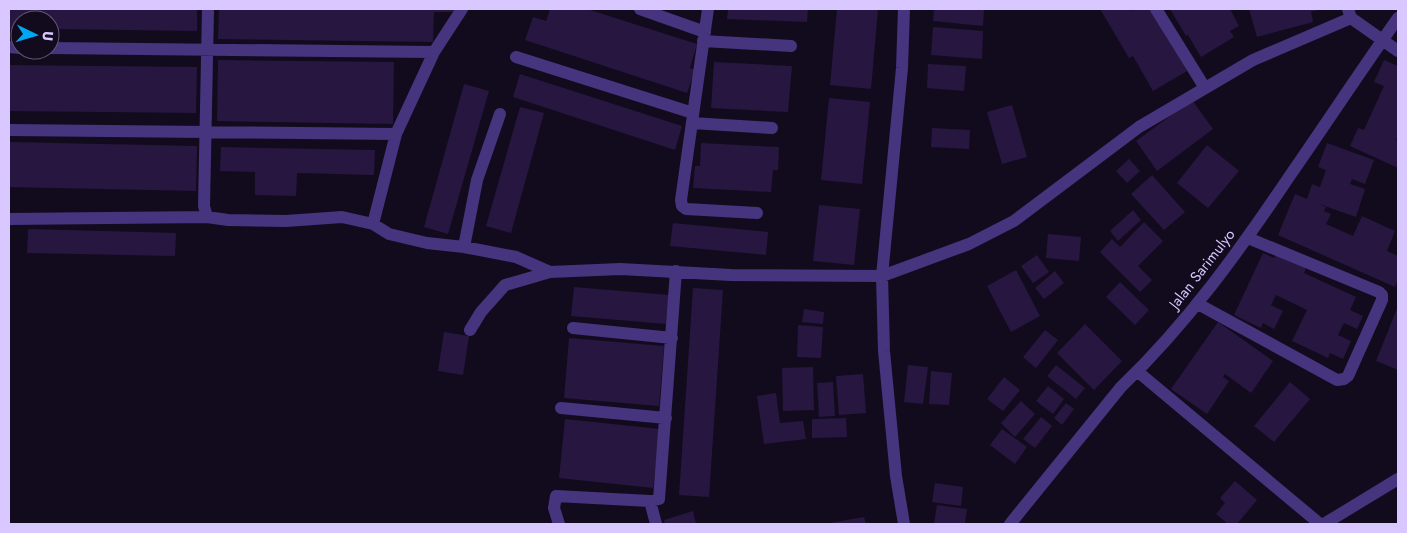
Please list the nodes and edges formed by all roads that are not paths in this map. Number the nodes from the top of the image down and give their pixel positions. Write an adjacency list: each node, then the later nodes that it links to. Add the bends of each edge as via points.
1 (208, 9): 13 (street)
2 (462, 9): 15 (street)
3 (640, 9): 9 (street)
4 (708, 9): 9 (street)
5 (904, 9): 32 (street, via 902,68)
6 (1156, 9): 17 (street)
7 (1350, 13): 10 (street); 17 (street, via 1253,60)
8 (1398, 18): 10 (street, Jalan Sarimulyo)
9 (704, 36): 11 (street); 19 (street)
10 (1383, 40): 14 (street); 28 (street, Jalan Sarimulyo)
11 (792, 46)
12 (60, 48): 13 (street)
13 (207, 51): 15 (street); 22 (street)
14 (1398, 51)
15 (434, 52): 23 (street)
16 (516, 57): 19 (street)
17 (1205, 88): 32 (street, via 1139,127 1014,221 969,244)
18 (500, 114): 29 (street, via 477,180)
19 (692, 118): 20 (street); 24 (street, via 682,206 686,209)
20 (772, 128)
21 (9, 130): 22 (street)
22 (206, 132): 23 (street); 25 (street, via 204,206)
23 (396, 134): 27 (street)
24 (757, 213)
25 (207, 217): 26 (street); 27 (street, via 286,221 342,218)
26 (9, 219)
27 (373, 224): 29 (street, via 389,234)
28 (1248, 238): 33 (street, Jalan Sarimulyo); 33 (street, via 1382,295 1348,376 1337,380)
29 (464, 247): 31 (street, via 516,257)
30 (676, 271): 31 (street); 32 (street, via 731,275); 36 (street)
31 (550, 272): 35 (street, via 505,285)
32 (882, 276): 44 (street, via 884,351)
33 (1198, 304): 37 (street, Jalan Sarimulyo)
34 (573, 328): 36 (street)
35 (470, 330)
36 (672, 338): 39 (street)
37 (1137, 371): 45 (street, Jalan Sarimulyo); 46 (street)
38 (561, 408): 39 (street)
39 (666, 418): 41 (street, via 659,499)
40 (1398, 479): 46 (street)
41 (650, 501): 42 (street, via 556,496 554,508); 43 (street)
42 (559, 524)
43 (656, 524)
44 (904, 524)
45 (1010, 524)
46 (1322, 524)

